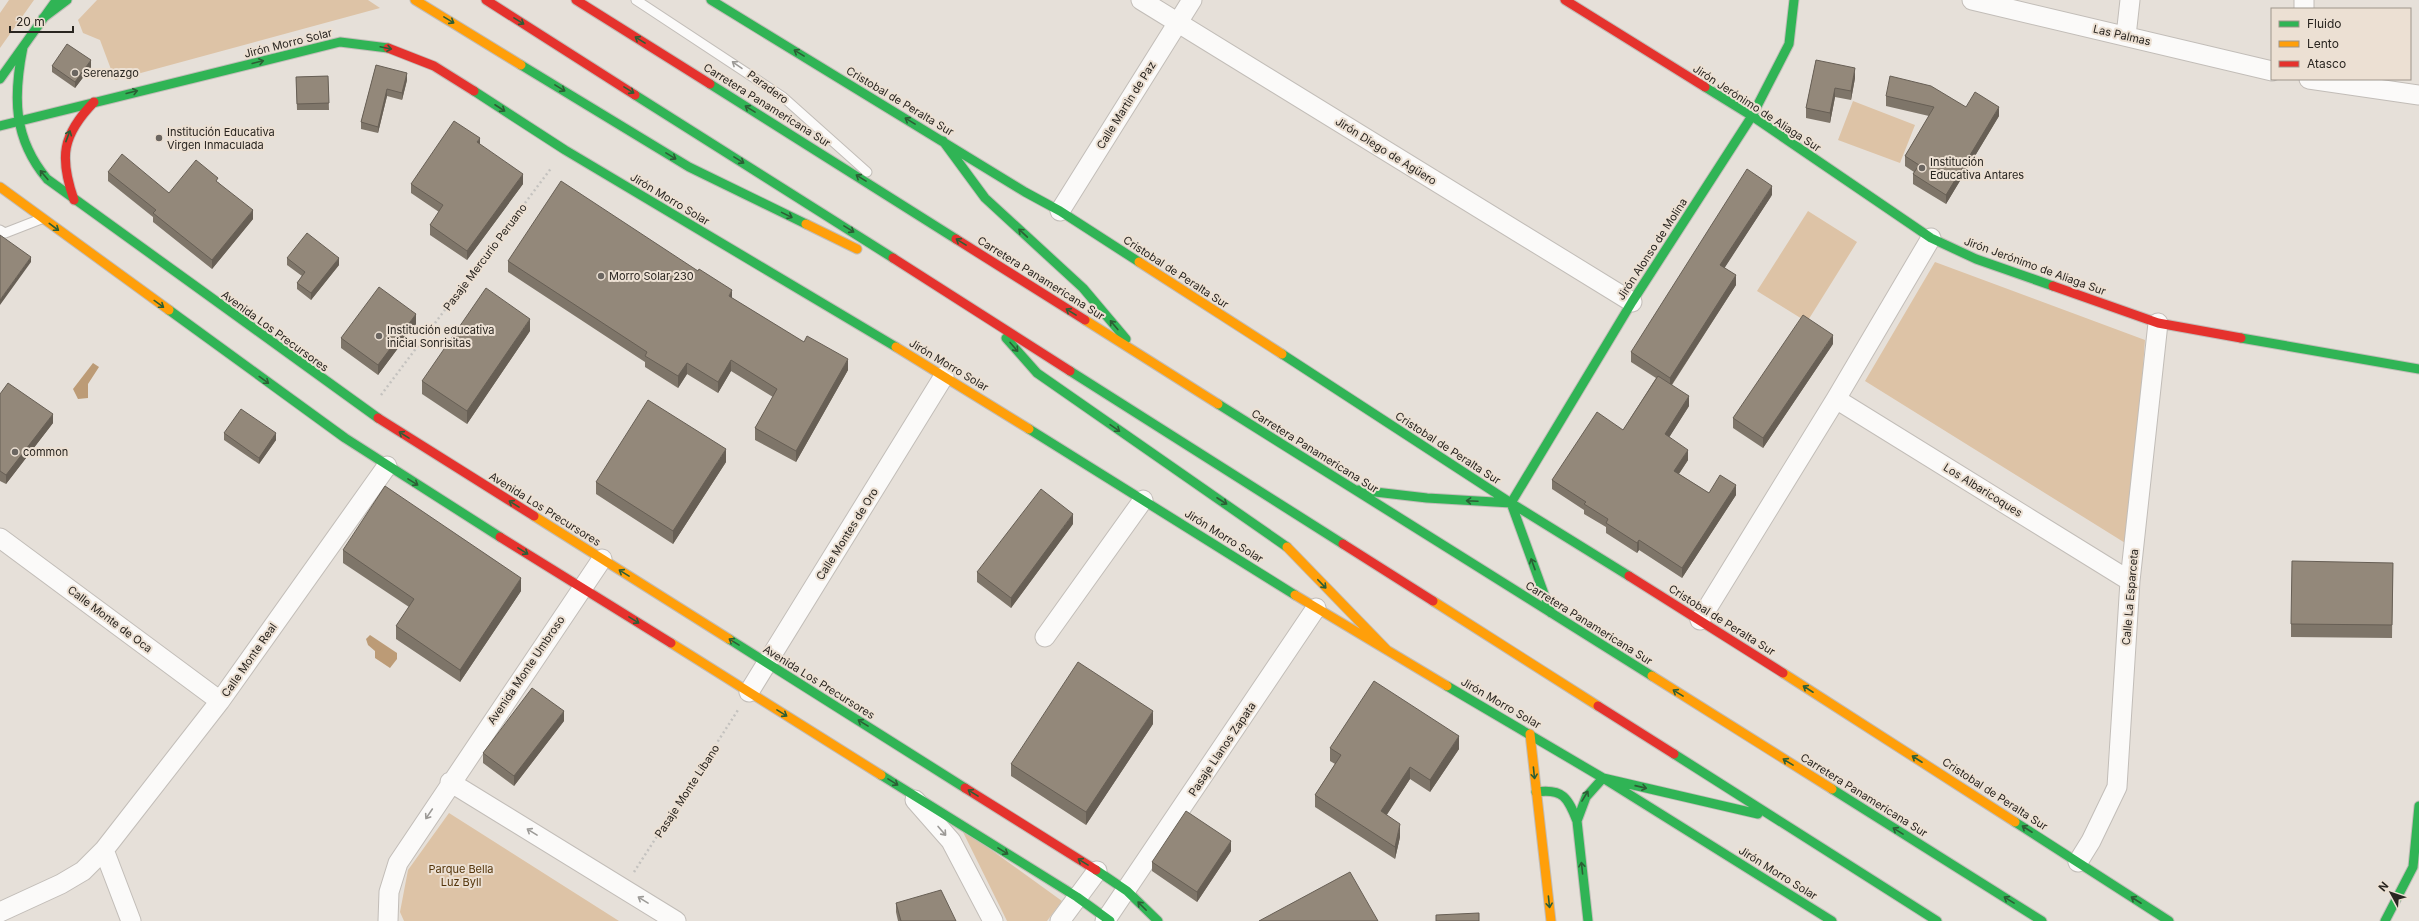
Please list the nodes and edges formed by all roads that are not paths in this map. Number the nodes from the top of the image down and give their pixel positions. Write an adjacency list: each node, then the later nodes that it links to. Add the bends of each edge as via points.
1 (56, 0): 14 (main road)
2 (67, 0): 14 (main road)
3 (416, 0): 38 (main road, one-way to 38, via 689,167)
4 (486, 0): 38 (main road, one-way to 38)
5 (576, 0): 29 (main road, Carretera Panamericana Sur, one-way to 5)
6 (636, 0): 29 (lane, Paradero, one-way to 6, via 783,97)
7 (711, 0): 26 (main road, Cristobal de Peralta Sur, one-way to 7)
8 (1141, 0): 15 (street, Jirón Diego de Agüero)
9 (1192, 0): 15 (street, Calle Martin de Paz)
10 (1564, 0): 23 (main road, Jirón Jerónimo de Aliaga Sur)
11 (1794, 0): 23 (main road, Jirón Alonso de Molina, via 1789,44)
12 (1972, 0): 16 (street, Las Palmas)
13 (2130, 0): 16 (street)
14 (43, 18): 17 (main road)
15 (1178, 23): 30 (street, Calle Martin de Paz); 39 (street, Jirón Diego de Agüero)
16 (2126, 36): 18 (street, Las Palmas)
17 (23, 47): 19 (main road); 24 (main road, Avenida Los Precursores, via 16,87)
18 (2271, 71)
19 (0, 79)
20 (2315, 80): 21 (street)
21 (2419, 95)
22 (94, 102): 24 (main road, Jirón Morro Solar); 28 (main road, one-way to 22, via 65,177 63,156 68,135 79,115); 44 (main road, Jirón Morro Solar, one-way to 44, via 340,42 388,48 434,66 565,150)
23 (1752, 116): 36 (main road, Jirón Jerónimo de Aliaga Sur); 39 (main road, Jirón Alonso de Molina)
24 (18, 120): 25 (main road, Jirón Morro Solar); 28 (main road, Avenida Los Precursores, one-way to 24, via 47,179 33,161 25,145)
25 (0, 126)
26 (943, 141): 30 (main road, Cristobal de Peralta Sur); 42 (main road, one-way to 26, via 1083,288 985,198)
27 (0, 187): 31 (main road)
28 (74, 200): 33 (main road, Avenida Los Precursores)
29 (906, 207): 42 (main road, Carretera Panamericana Sur, one-way to 29)
30 (1060, 211): 49 (main road, Cristobal de Peralta Sur)
31 (42, 218): 34 (lane); 37 (main road, one-way to 37)
32 (93, 223): 33 (main road)
33 (107, 225): 51 (main road, Avenida Los Precursores, one-way to 33, via 368,412)
34 (2, 234)
35 (79, 234): 37 (main road, via 79,240)
36 (1931, 238): 41 (main road, Jirón Jerónimo de Aliaga Sur, via 1976,259); 45 (street)
37 (89, 253): 46 (main road, one-way to 46)
38 (954, 296): 40 (main road)
39 (1632, 302): 49 (main road, Jirón Alonso de Molina)
40 (988, 318): 58 (main road, one-way to 58, via 1037,373 1286,546); 68 (main road)
41 (2158, 323): 43 (main road, Jirón Jerónimo de Aliaga Sur); 52 (street, Calle La Esparceta)
42 (1139, 355): 47 (main road, Carretera Panamericana Sur)
43 (2419, 369)
44 (944, 376): 48 (main road, Jirón Morro Solar); 59 (street, Calle Montes de Oro)
45 (1836, 399): 52 (street, Los Albaricoques); 56 (street)
46 (387, 466): 53 (main road, one-way to 53); 61 (street, Calle Monte Real)
47 (1352, 489): 49 (main road, one-way to 47, via 1427,498); 55 (main road, Carretera Panamericana Sur)
48 (1143, 500): 54 (main road, Jirón Morro Solar); 57 (street)
49 (1510, 503): 55 (main road, one-way to 49); 56 (main road, Cristobal de Peralta Sur)
50 (0, 538): 61 (street, Calle Monte de Oca)
51 (602, 559): 53 (street, Avenida Monte Umbroso); 59 (main road, Avenida Los Precursores, one-way to 51)
52 (2130, 581): 71 (street, Calle La Esparceta, via 2117,787)
53 (582, 588): 60 (main road, one-way to 60); 64 (street, Avenida Monte Umbroso)
54 (1316, 608): 58 (main road, Jirón Morro Solar); 74 (street, Pasaje Llanos Zapata)
55 (1551, 613): 88 (main road, Carretera Panamericana Sur, one-way to 55)
56 (1700, 620): 71 (main road, Cristobal de Peralta Sur, one-way to 56)
57 (1046, 637)
58 (1387, 650): 62 (main road, Jirón Morro Solar)
59 (767, 663): 60 (street, Calle Montes de Oro); 73 (main road, Avenida Los Precursores, one-way to 59)
60 (749, 692): 65 (main road, one-way to 65)
61 (220, 701): 70 (street, Calle Monte Real)
62 (1530, 734): 63 (main road, Jirón Morro Solar); 66 (main road, one-way to 66)
63 (1603, 778): 68 (main road, one-way to 68); 69 (main road, one-way to 63, via 1579,807 1587,792); 86 (main road, Jirón Morro Solar)
64 (450, 782): 79 (street, Avenida Monte Umbroso, one-way to 79, via 398,863 389,892); 80 (street, one-way to 64)
65 (908, 791): 75 (main road, one-way to 75); 81 (street, one-way to 81, via 951,841)
66 (1536, 792): 69 (main road, via 1559,792 1569,800); 84 (main road, one-way to 84)
67 (2419, 806): 72 (main road)
68 (1774, 818): 87 (main road)
69 (1577, 821): 85 (main road, one-way to 69)
70 (104, 850): 76 (street, Calle Monte Real, via 83,871); 78 (street)
71 (2078, 862): 89 (main road, Cristobal de Peralta Sur, one-way to 71)
72 (2416, 868): 90 (main road)
73 (1097, 871): 74 (main road, Avenida Los Precursores); 75 (street)
74 (1127, 891): 77 (street, Pasaje Llanos Zapata); 83 (main road, Avenida Los Precursores, one-way to 74)
75 (1077, 897): 77 (main road); 82 (street)
76 (0, 912)
77 (1108, 920)
78 (131, 921)
79 (388, 921)
80 (676, 921)
81 (993, 921)
82 (1060, 921)
83 (1158, 921)
84 (1551, 921)
85 (1588, 921)
86 (1832, 921)
87 (1937, 921)
88 (2042, 921)
89 (2169, 921)
90 (2385, 921)

